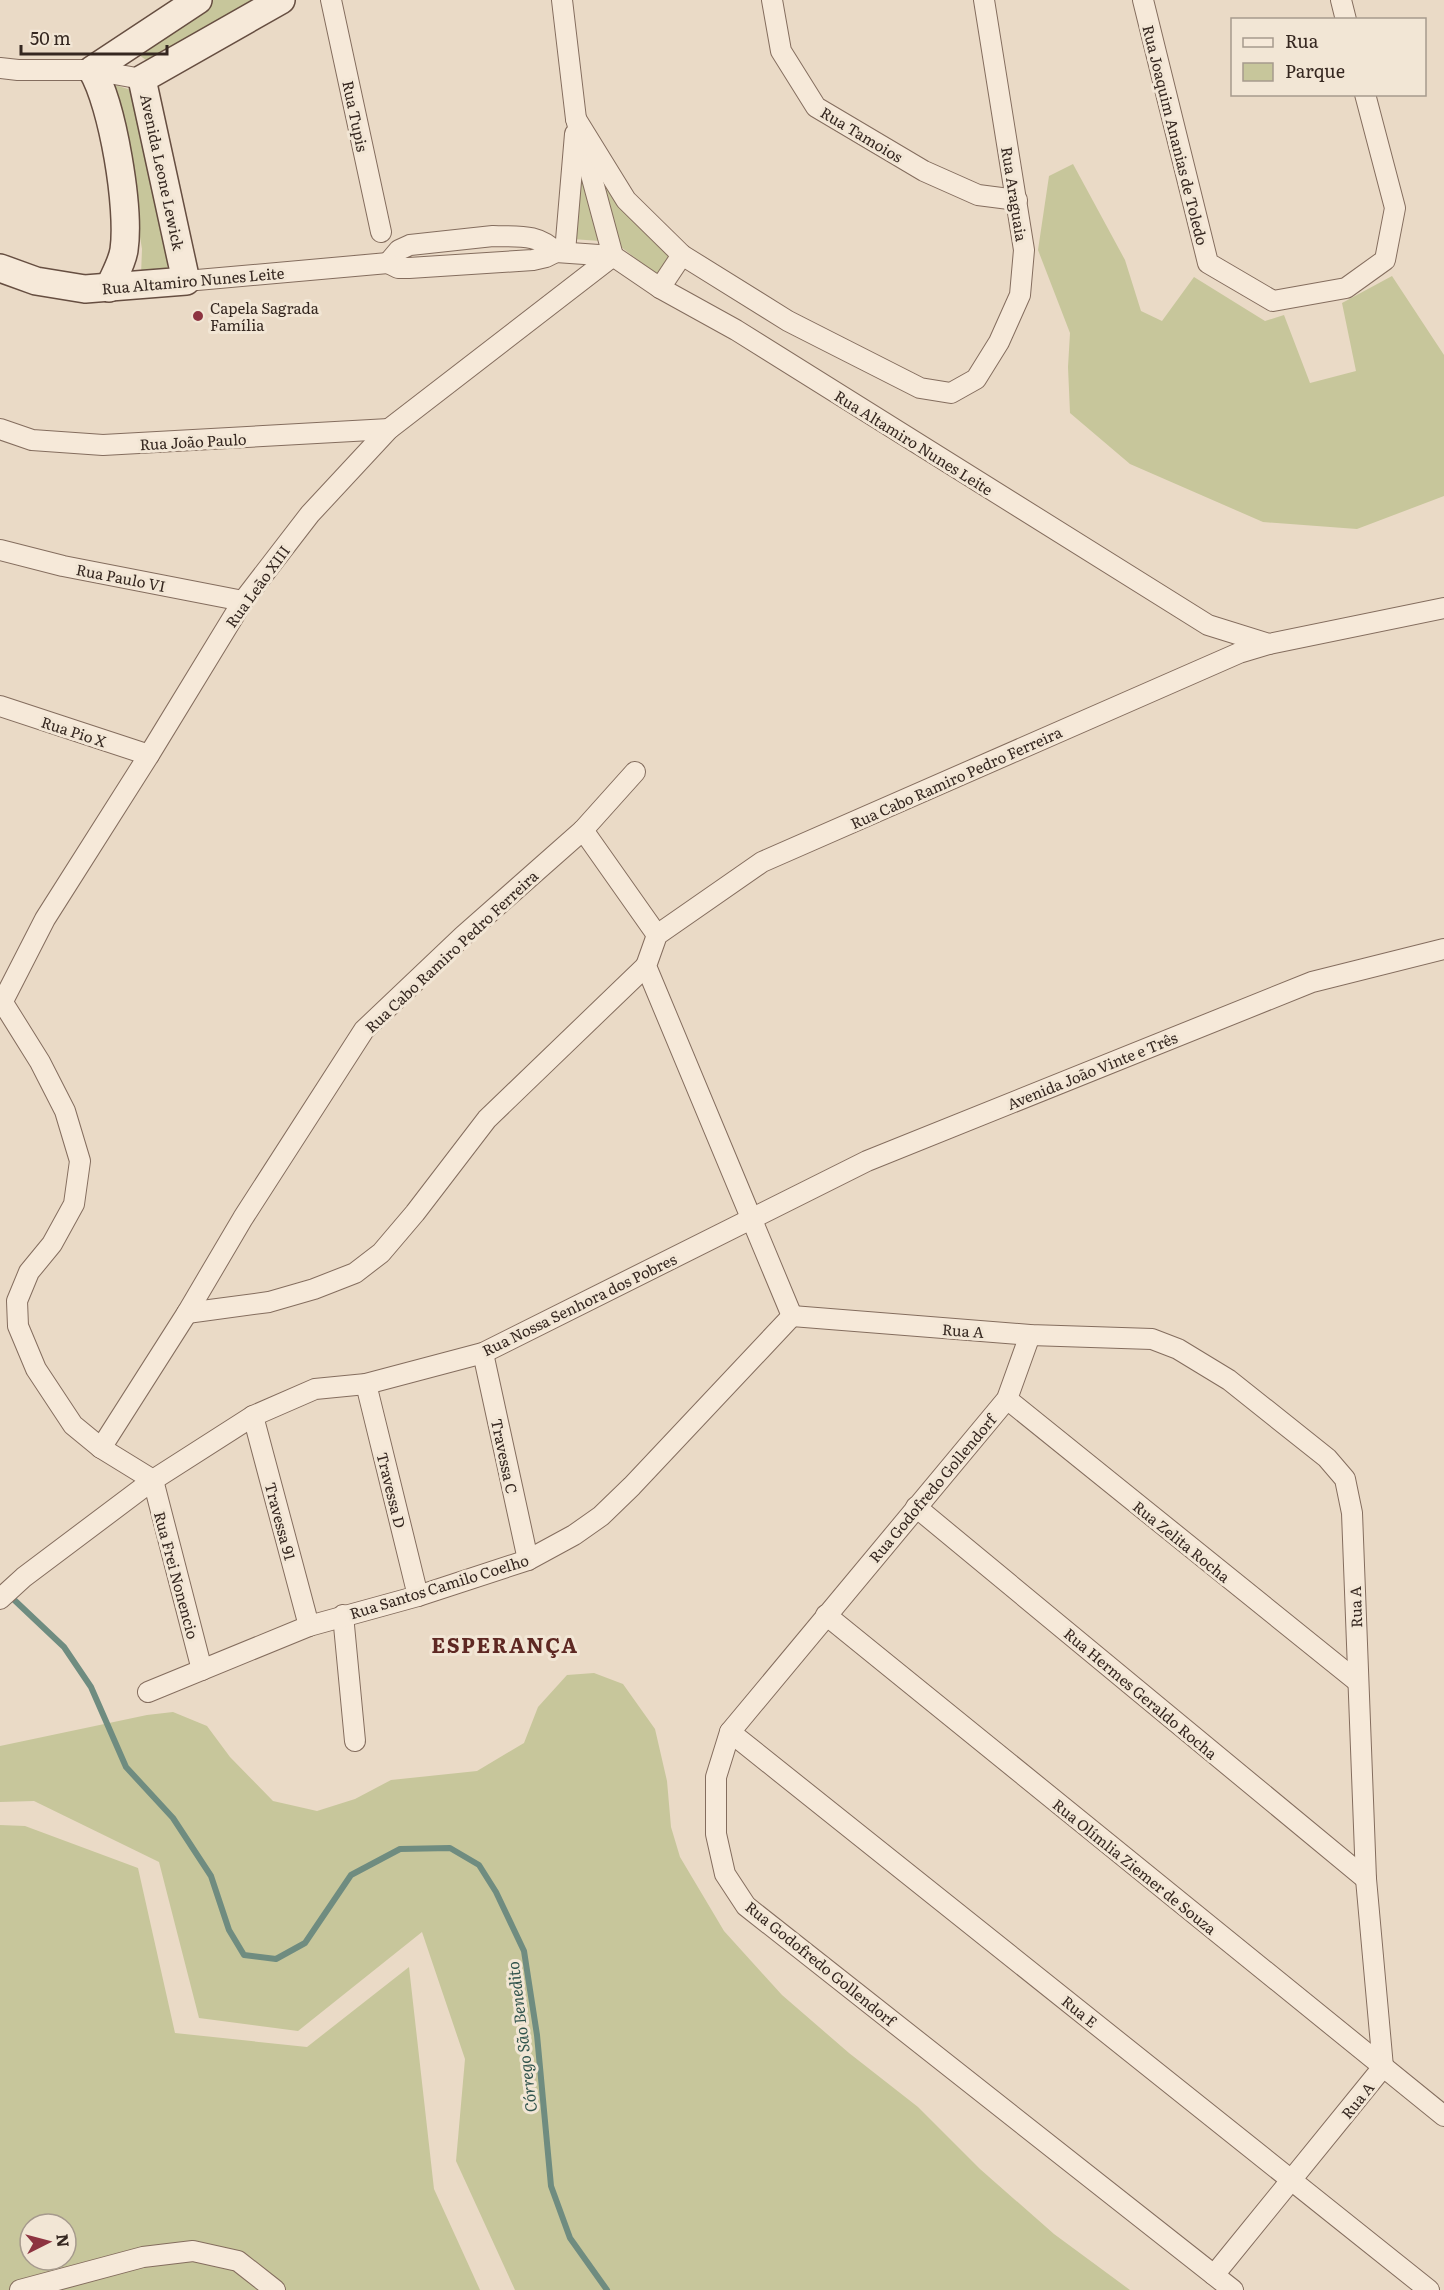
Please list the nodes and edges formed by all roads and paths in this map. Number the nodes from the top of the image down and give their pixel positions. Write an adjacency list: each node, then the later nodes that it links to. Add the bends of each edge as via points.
1 (198, 0): 11 (main road)
2 (281, 0): 12 (main road, Avenida Leone Lewick)
3 (331, 0): 16 (street, Rua Tupis)
4 (562, 0): 14 (street)
5 (772, 0): 15 (street, Rua Tamoios, via 781,51 816,107 924,171 978,195)
6 (984, 0): 15 (street, Rua Araguaia)
7 (1143, 0): 13 (street, Rua Joaquim Ananias de Toledo, via 1208,263 1273,301 1346,288 1385,260 1395,208)
8 (1341, 0): 9 (street)
9 (1346, 18)
10 (0, 68): 11 (street)
11 (92, 70): 12 (street); 23 (main road, via 106,102 126,224 124,252)
12 (142, 79): 22 (main road, Avenida Leone Lewick)
13 (1366, 96)
14 (576, 119): 17 (street); 18 (street, via 626,200); 19 (street)
15 (1017, 200): 18 (street, Rua Araguaia, via 1024,250 1020,295 999,342 976,379 951,393 920,388 788,321)
16 (381, 232)
17 (560, 252): 19 (street, Rua Altamiro Nunes Leite); 20 (street, Rua Altamiro Nunes Leite, via 522,261 410,268); 20 (street, Rua Altamiro Nunes Leite, via 533,237 493,236 410,245 399,250)
18 (682, 255): 24 (street)
19 (613, 256): 24 (street, Rua Altamiro Nunes Leite); 26 (street, Rua Leão XIII)
20 (388, 263): 22 (street, Rua Altamiro Nunes Leite)
21 (0, 268): 23 (main road, Rua Altamiro Nunes Leite, via 36,281 85,289)
22 (186, 281): 23 (main road, Rua Altamiro Nunes Leite)
23 (109, 288)
24 (660, 288): 30 (street, Rua Altamiro Nunes Leite, via 736,330 1208,625)
25 (0, 429): 26 (street, Rua João Paulo, via 32,440 103,445)
26 (389, 429): 28 (street, Rua Leão XIII, via 310,514)
27 (0, 550): 28 (street, Rua Paulo VI)
28 (243, 601): 32 (street, Rua Leão XIII)
29 (1444, 608): 30 (street, Rua Cabo Ramiro Pedro Ferreira)
30 (1269, 644): 35 (street, Rua Cabo Ramiro Pedro Ferreira, via 1239,653 762,862)
31 (0, 706): 32 (street, Rua Pio X)
32 (149, 755): 38 (street, Rua Leão XIII, via 45,919)
33 (635, 772): 34 (street, Rua Cabo Ramiro Pedro Ferreira)
34 (583, 830): 35 (street); 40 (street, Rua Cabo Ramiro Pedro Ferreira, via 364,1030)
35 (657, 935): 37 (street)
36 (1444, 950): 39 (street, Avenida João Vinte e Três, via 1312,981 867,1161)
37 (646, 966): 39 (street); 40 (street, via 487,1119 381,1253 355,1273 269,1302)
38 (1, 1000): 47 (street, via 65,1111 80,1161 74,1204 52,1244 29,1272 17,1301 18,1326 36,1369 73,1425)
39 (751, 1220): 41 (street); 43 (street, Rua Nossa Senhora dos Pobres)
40 (187, 1313): 47 (street, Rua Cabo Ramiro Pedro Ferreira)
41 (792, 1316): 42 (street, Rua A); 50 (street, Rua Santos Camilo Coelho, via 601,1516)
42 (1030, 1335): 45 (street, Rua Godofredo Gollendorf); 57 (street, Rua A, via 1152,1339 1178,1349 1229,1380 1328,1458 1345,1479 1352,1513)
43 (483, 1353): 44 (street, Rua Nossa Senhora dos Pobres); 50 (street, Travessa C)
44 (366, 1384): 46 (street, Rua Nossa Senhora dos Pobres, via 315,1389); 51 (street, Travessa D)
45 (1007, 1400): 49 (street, Rua Godofredo Gollendorf); 57 (street, Rua Zelita Rocha)
46 (253, 1416): 48 (street, Rua Nossa Senhora dos Pobres); 55 (street, Travessa 91)
47 (101, 1448): 48 (street)
48 (153, 1480): 52 (street, Rua Nossa Senhora dos Pobres); 56 (street, Rua Frei Nonencio)
49 (916, 1507): 54 (street, Rua Godofredo Gollendorf); 61 (street, Rua Hermes Geraldo Rocha)
50 (528, 1560): 51 (street, Rua Santos Camilo Coelho)
51 (417, 1596): 53 (street, Rua Santos Camilo Coelho)
52 (0, 1599)
53 (343, 1615): 55 (street, Rua Santos Camilo Coelho); 60 (street)
54 (826, 1615): 59 (street, Rua Godofredo Gollendorf); 62 (street, Rua Olímlia Ziemer de Souza)
55 (309, 1626): 56 (street, Rua Santos Camilo Coelho)
56 (202, 1670): 58 (street, Rua Santos Camilo Coelho)
57 (1358, 1682): 61 (street, Rua A)
58 (148, 1692)
59 (730, 1732): 64 (street, Rua E); 65 (street, Rua Godofredo Gollendorf, via 716,1777 716,1834 725,1874 746,1906)
60 (356, 1742)
61 (1366, 1879): 62 (street, Rua A)
62 (1383, 2067): 63 (street, Rua Olímlia Ziemer de Souza); 64 (street, Rua A)
63 (1444, 2116)
64 (1292, 2181): 65 (street, Rua A); 69 (street, Rua E)
65 (1214, 2275): 68 (street, Rua Godofredo Gollendorf)
66 (20, 2290): 67 (street, via 143,2257 193,2251 238,2261)
67 (275, 2290)
68 (1233, 2290)
69 (1429, 2290)

